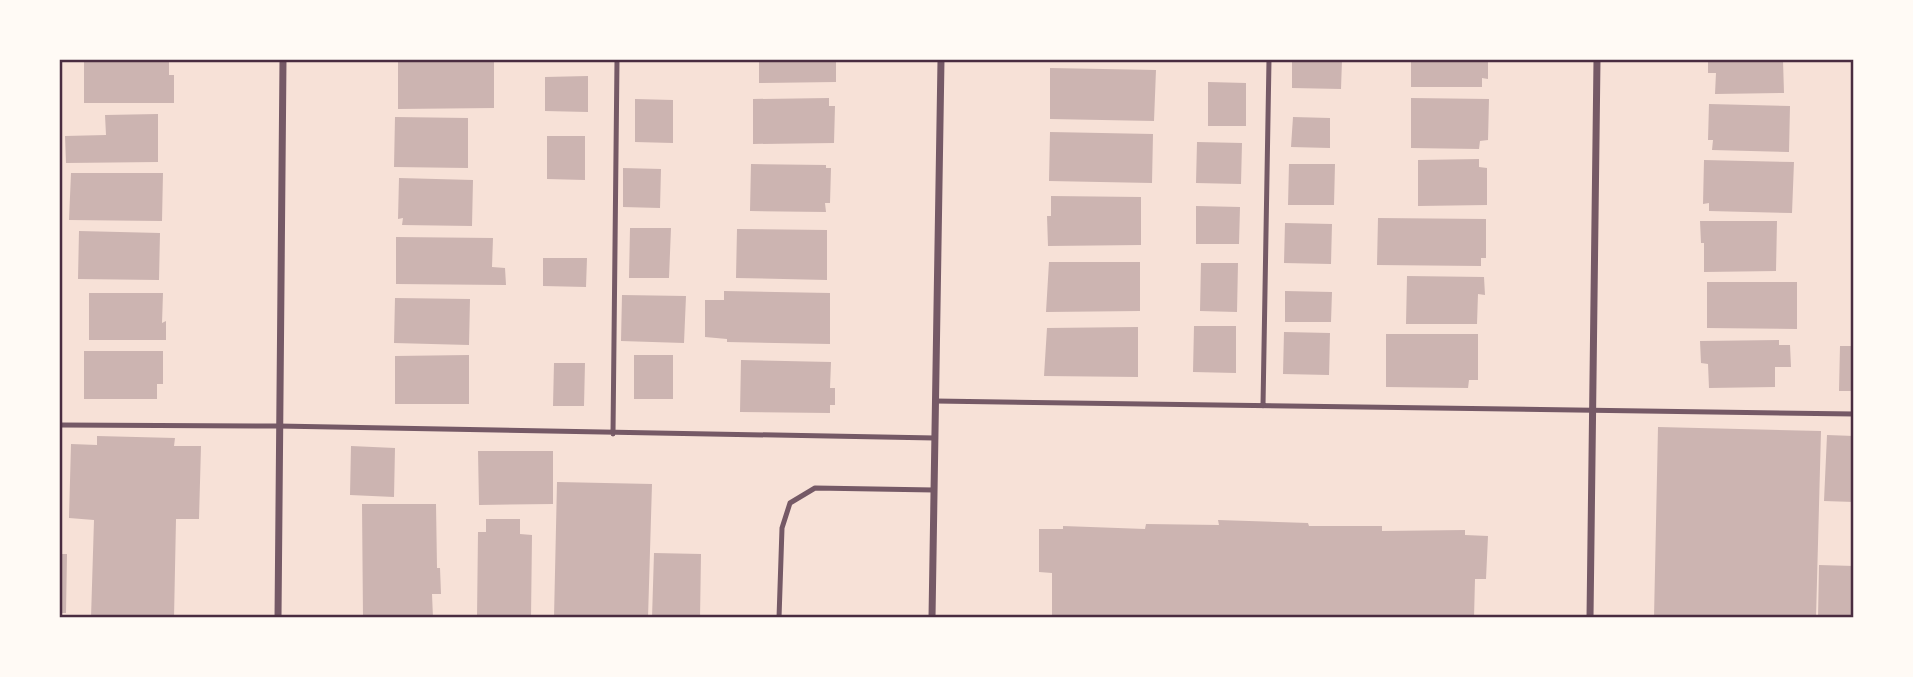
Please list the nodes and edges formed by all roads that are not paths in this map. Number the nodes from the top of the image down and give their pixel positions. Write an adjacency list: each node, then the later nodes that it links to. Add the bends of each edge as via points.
1 (284, 60): 11 (street)
2 (617, 60): 12 (lane)
3 (941, 60): 6 (street)
4 (1269, 60): 7 (lane)
5 (1597, 60): 8 (street)
6 (935, 401): 7 (lane); 13 (street)
7 (1263, 406): 8 (lane)
8 (1593, 411): 9 (lane); 18 (street)
9 (1853, 414)
10 (60, 425): 11 (lane)
11 (278, 426): 12 (lane); 15 (street)
12 (613, 434): 13 (lane)
13 (934, 438): 14 (street)
14 (934, 490): 16 (lane, via 816,488 790,503 782,528); 17 (street)
15 (278, 618)
16 (779, 618)
17 (932, 618)
18 (1590, 618)

